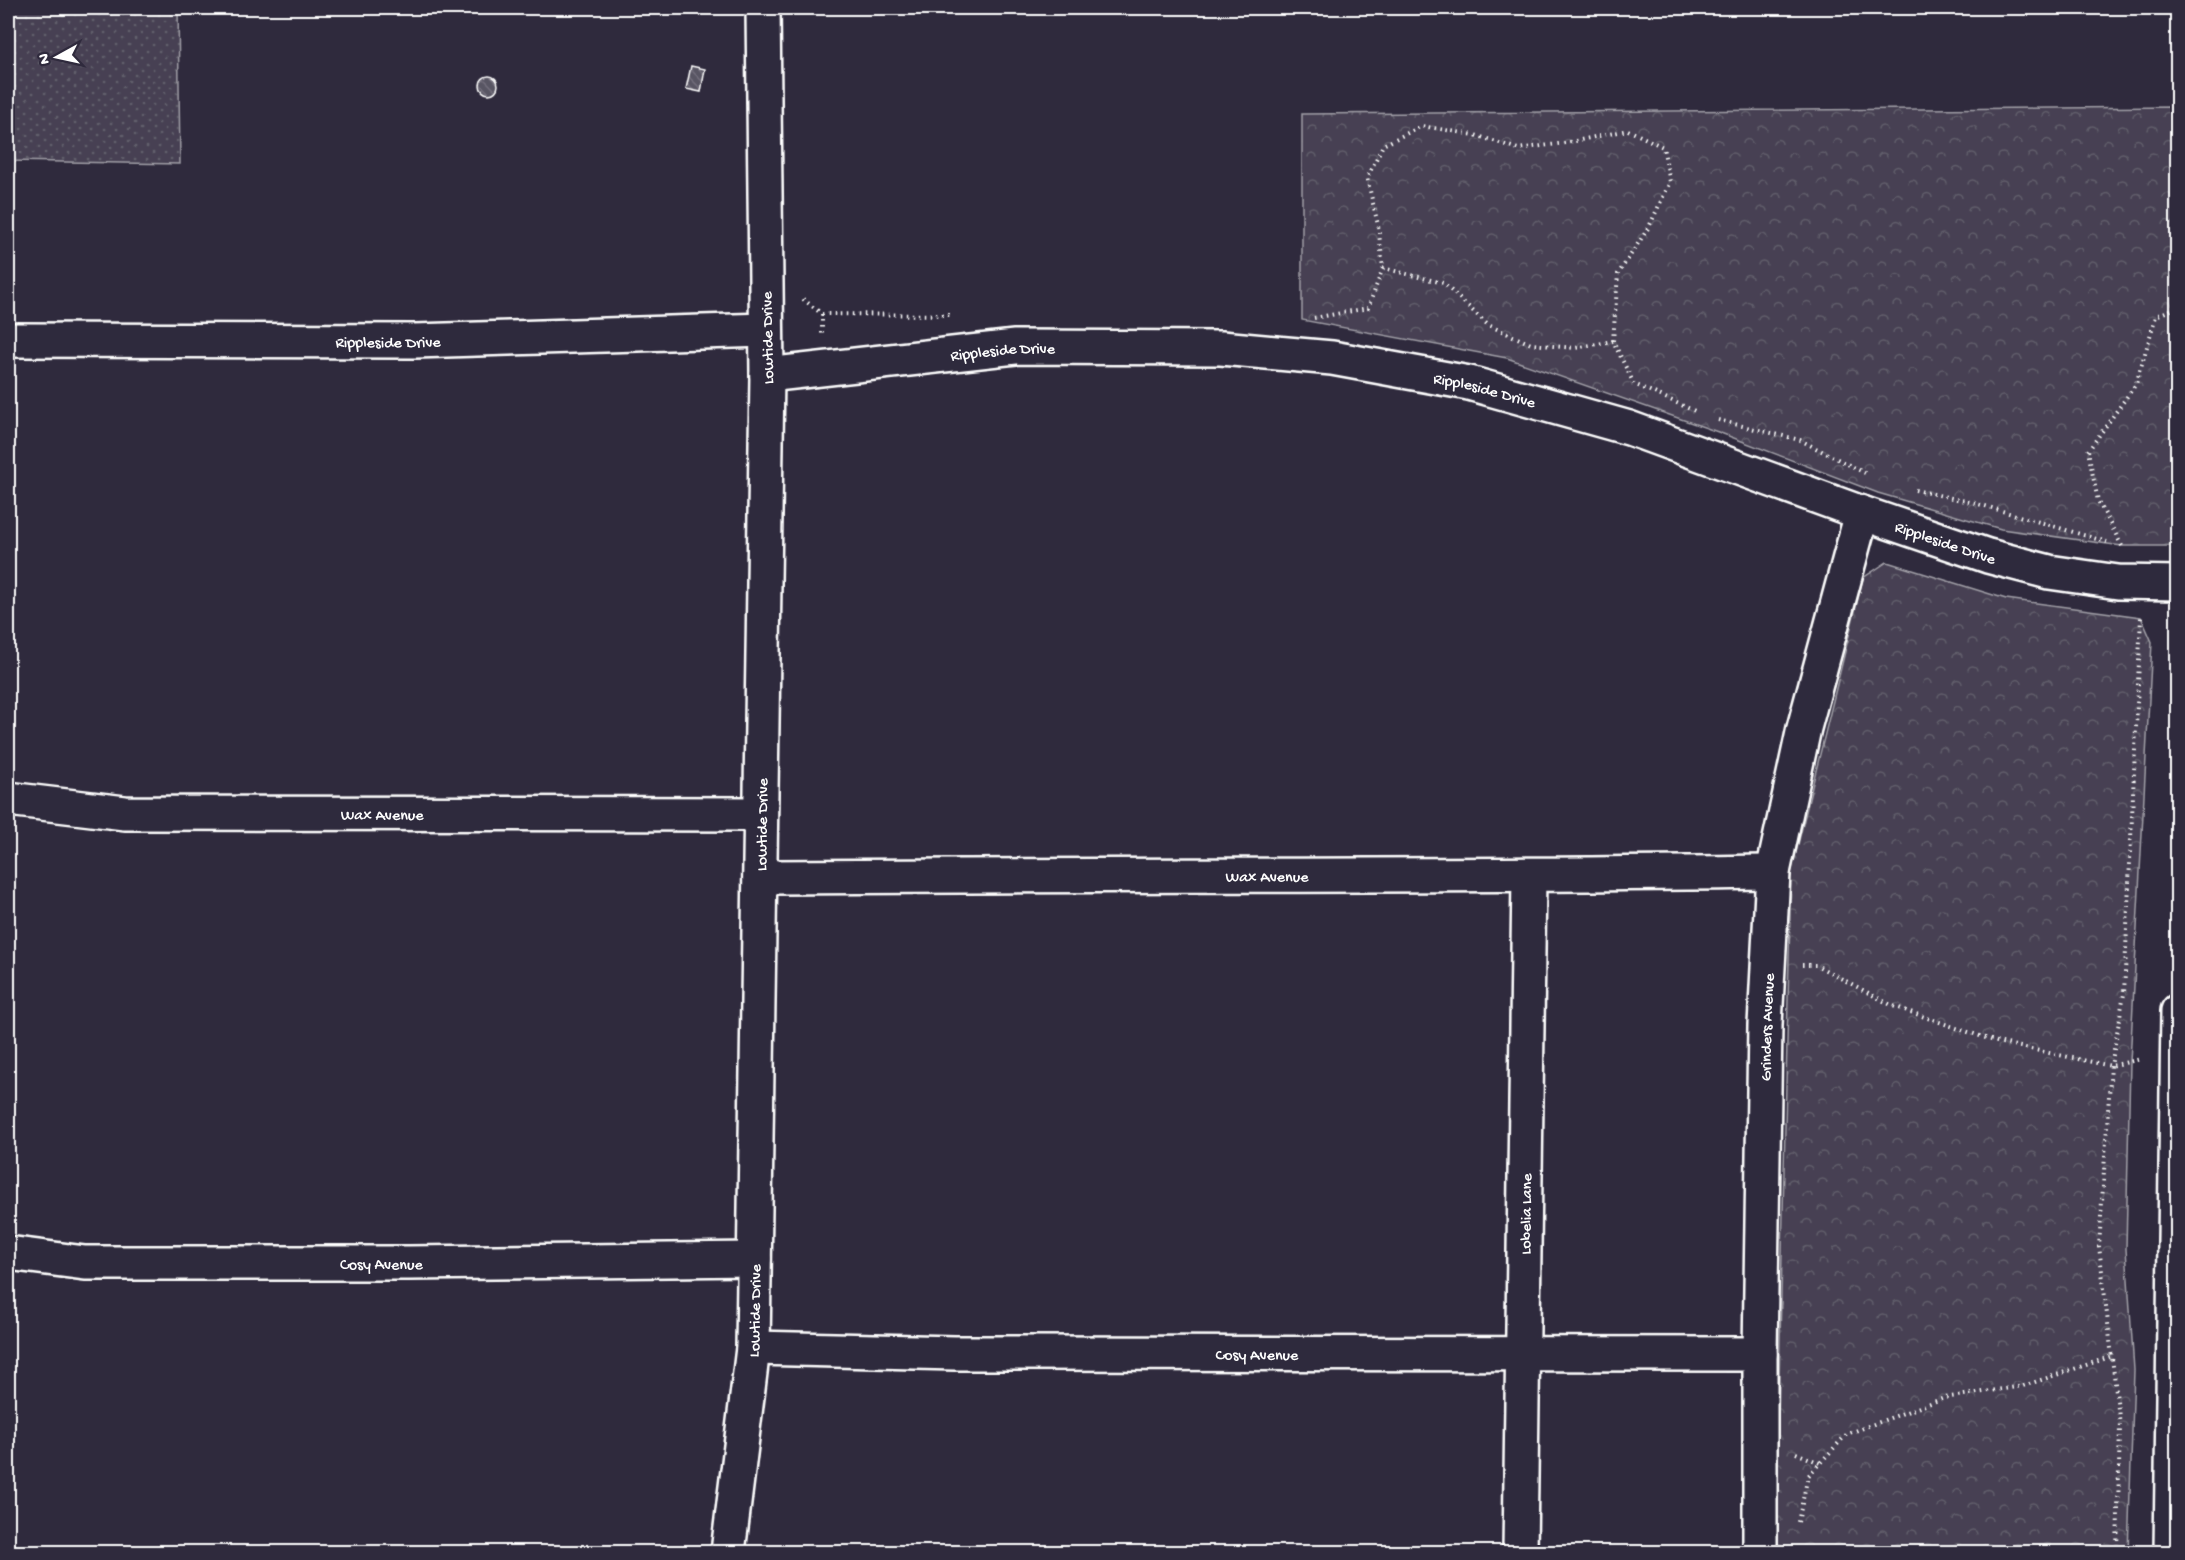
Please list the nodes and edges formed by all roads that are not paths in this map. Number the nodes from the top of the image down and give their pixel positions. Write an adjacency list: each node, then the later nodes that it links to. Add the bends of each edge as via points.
1 (763, 8): 2 (street, Lowtide Drive)
2 (766, 330): 3 (street, Rippleside Drive, via 415,341); 4 (street, Lowtide Drive)
3 (8, 340)
4 (767, 375): 5 (street, Rippleside Drive, via 1015,347 1221,348 1332,358 1469,383 1629,428); 8 (street, Lowtide Drive)
5 (1862, 513): 6 (street, Rippleside Drive, via 1988,556 2049,572 2118,582); 9 (street, Grinders Avenue, via 1804,728)
6 (2178, 583)
7 (8, 799): 8 (street, Wax Avenue, via 125,813)
8 (759, 814): 11 (street, Lowtide Drive)
9 (1773, 872): 10 (street, Wax Avenue); 18 (street, Grinders Avenue, via 1765,1025)
10 (1529, 876): 11 (street, Wax Avenue); 17 (street, Lobelia Lane)
11 (760, 877): 15 (street, Lowtide Drive)
12 (2178, 1011): 13 (street)
13 (2177, 1051): 22 (street)
14 (8, 1253): 15 (street, Cosy Avenue, via 85,1263)
15 (754, 1259): 16 (street, Lowtide Drive)
16 (753, 1348): 17 (street, Cosy Avenue, via 955,1353); 19 (street, Lowtide Drive)
17 (1523, 1354): 18 (street, Cosy Avenue); 20 (street, Lobelia Lane)
18 (1760, 1354): 21 (street, Grinders Avenue)
19 (728, 1552)
20 (1521, 1552)
21 (1760, 1552)
22 (2171, 1552)

